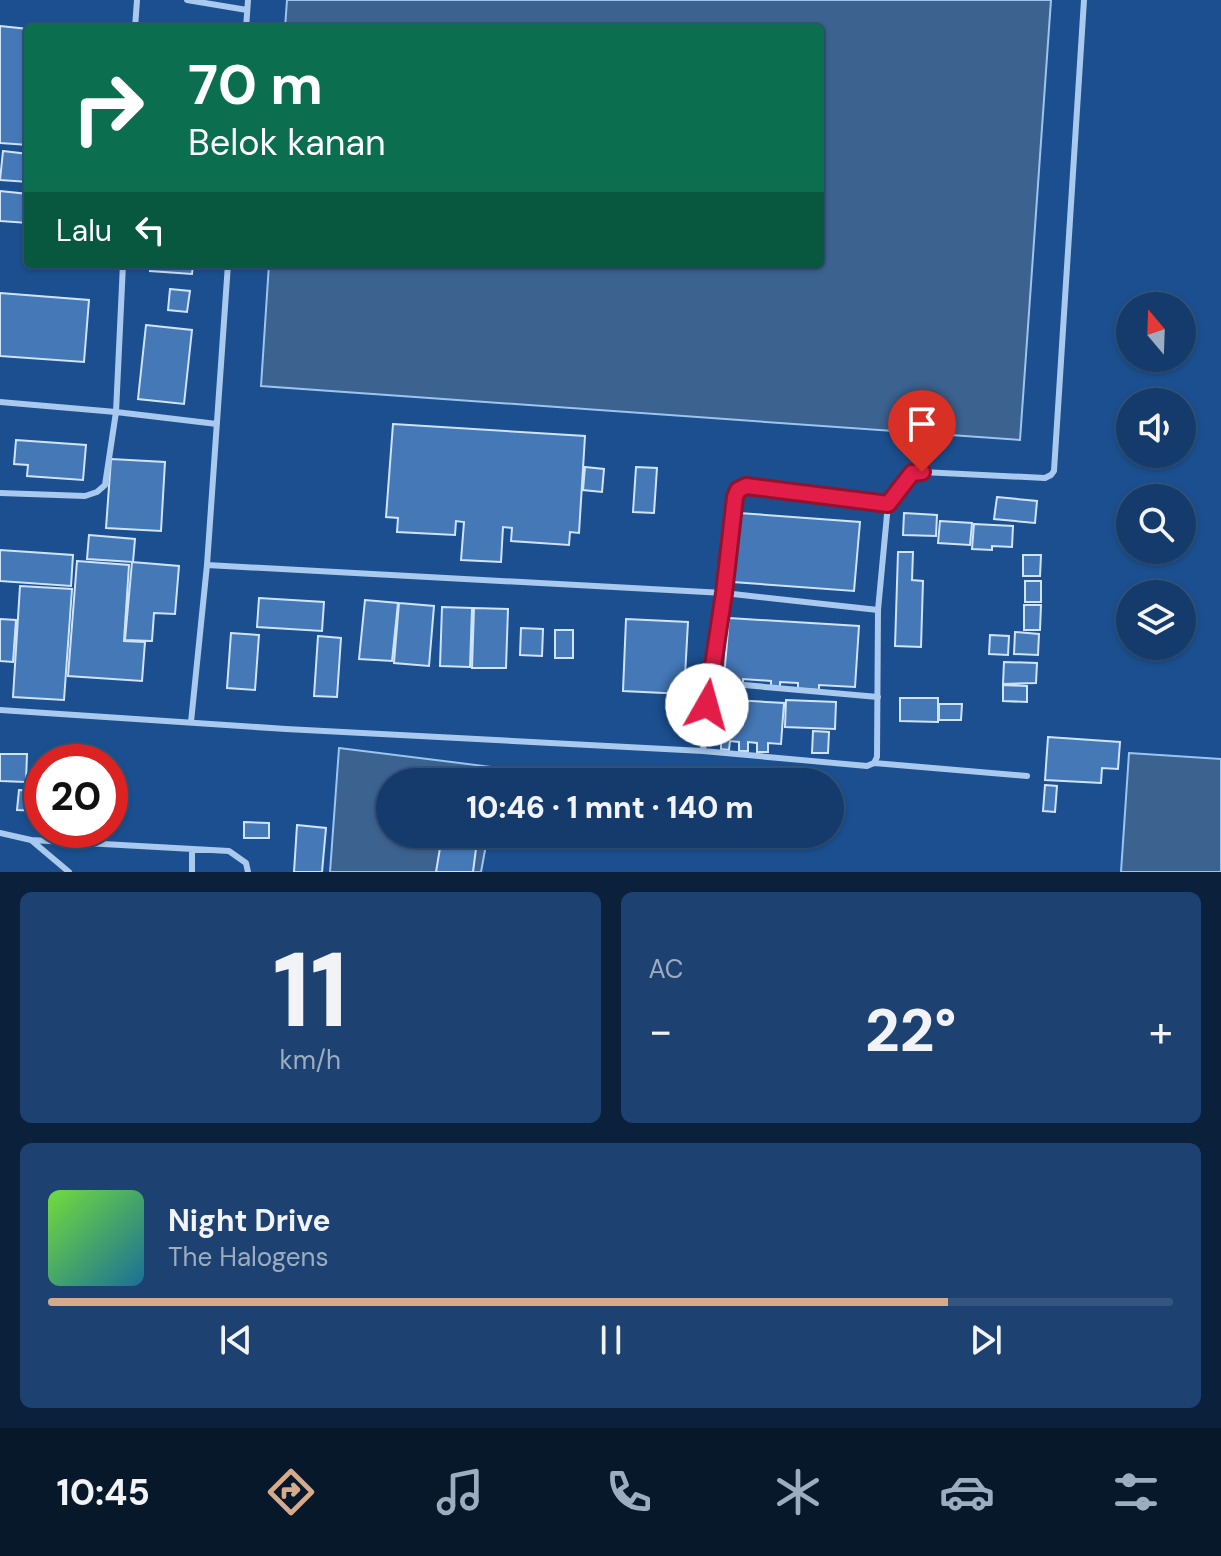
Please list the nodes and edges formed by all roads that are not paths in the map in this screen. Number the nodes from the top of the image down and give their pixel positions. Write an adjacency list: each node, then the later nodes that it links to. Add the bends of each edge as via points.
1 (137, 0): 6 (lane)
2 (187, 0): 5 (lane)
3 (248, 0): 5 (lane)
4 (1084, 0): 14 (lane, via 1054,471 1045,478 912,473)
5 (247, 10): 7 (lane)
6 (135, 24)
7 (246, 24)
8 (123, 268): 11 (lane)
9 (228, 268): 12 (lane)
10 (0, 402): 11 (lane)
11 (116, 412): 12 (lane); 13 (lane, via 105,485 97,492)
12 (217, 424): 15 (lane)
13 (0, 493)
14 (888, 504): 16 (lane, via 746,486 738,490); 17 (lane)
15 (207, 565): 16 (lane); 21 (lane)
16 (724, 593): 17 (lane); 18 (lane)
17 (878, 610): 19 (lane)
18 (710, 682): 19 (lane); 22 (lane)
19 (878, 697): 23 (lane)
20 (0, 710): 21 (lane)
21 (191, 722): 22 (lane)
22 (703, 751): 23 (lane)
23 (874, 763): 24 (lane)
24 (1027, 776)
25 (0, 833): 26 (lane)
26 (24, 838)
27 (128, 847): 29 (lane)
28 (40, 848): 30 (lane)
29 (192, 851): 31 (lane); 32 (lane, via 229,851 246,863)
30 (69, 872)
31 (192, 872)
32 (248, 872)

